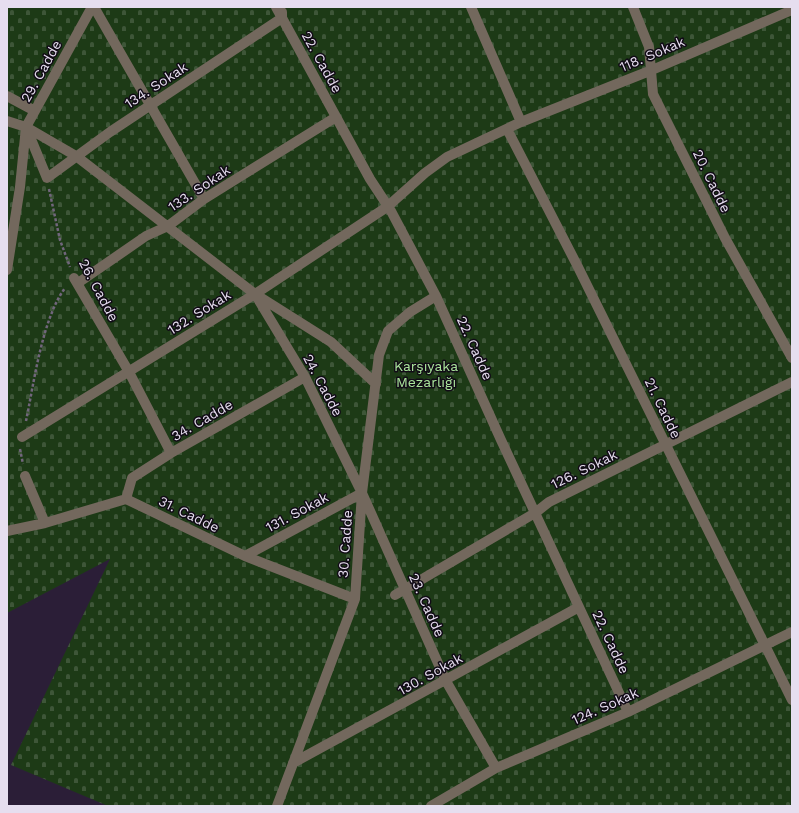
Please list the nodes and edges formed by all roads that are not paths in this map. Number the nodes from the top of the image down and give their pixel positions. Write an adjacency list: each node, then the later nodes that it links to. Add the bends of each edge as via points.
1 (93, 7): 10 (lane); 11 (lane, 29. Cadde)
2 (276, 7): 7 (lane, 22. Cadde)
3 (282, 7): 7 (lane)
4 (471, 7): 14 (lane)
5 (633, 7): 8 (lane, 20. Cadde, via 649,48)
6 (792, 10): 8 (lane, 118. Sokak)
7 (282, 18): 10 (lane, 134. Sokak); 12 (lane, 22. Cadde)
8 (652, 70): 14 (lane, 118. Sokak); 26 (lane, 20. Cadde, via 653,94 725,238)
9 (7, 96): 11 (lane)
10 (152, 105): 17 (lane, 134. Sokak); 18 (lane)
11 (35, 111): 15 (lane, 29. Cadde)
12 (336, 117): 18 (lane, 133. Sokak); 19 (lane, 22. Cadde)
13 (7, 121): 15 (lane)
14 (522, 122): 16 (lane, 118. Sokak)
15 (26, 127): 17 (lane); 17 (lane, 134. Sokak, via 47,178); 21 (lane, 29. Cadde, via 20,187)
16 (507, 128): 19 (lane, 132. Sokak, via 448,156); 32 (lane, 21. Cadde)
17 (76, 156): 20 (lane)
18 (204, 199): 20 (lane, 133. Sokak)
19 (387, 207): 24 (lane, 132. Sokak); 25 (lane, 22. Cadde)
20 (168, 226): 23 (lane, 133. Sokak, via 146,236); 24 (lane)
21 (9, 246): 22 (lane, 29. Cadde)
22 (7, 270)
23 (76, 280): 27 (lane, 26. Cadde)
24 (255, 294): 27 (lane, 132. Sokak); 28 (lane, 24. Cadde); 30 (lane, via 331,342)
25 (436, 296): 30 (lane, 30. Cadde, via 410,312 388,331 379,355); 37 (lane, 22. Cadde)
26 (792, 358)
27 (129, 372): 31 (lane, 132. Sokak); 33 (lane, 26. Cadde)
28 (305, 377): 33 (lane, 34. Cadde); 35 (lane, 24. Cadde)
29 (792, 382): 32 (lane, 126. Sokak)
30 (376, 384): 35 (lane, 30. Cadde)
31 (22, 437)
32 (665, 444): 37 (lane, 126. Sokak, via 549,502); 45 (lane, 21. Cadde)
33 (171, 453): 36 (lane, 34. Cadde, via 132,478)
34 (25, 476): 38 (lane)
35 (362, 493): 40 (lane, 131. Sokak); 41 (lane, 23. Cadde); 42 (lane, 30. Cadde)
36 (126, 498): 38 (lane); 40 (lane, 31. Cadde)
37 (535, 513): 41 (lane, 126. Sokak); 43 (lane, 22. Cadde)
38 (45, 523): 39 (lane)
39 (7, 531)
40 (245, 556): 42 (lane, 31. Cadde)
41 (400, 592): 46 (lane, 23. Cadde)
42 (355, 599): 49 (lane, 30. Cadde)
43 (579, 607): 46 (lane, 130. Sokak); 48 (lane, 22. Cadde)
44 (792, 632): 45 (lane, 124. Sokak)
45 (766, 645): 47 (lane, 21. Cadde); 48 (lane, 124. Sokak)
46 (446, 681): 49 (lane, 130. Sokak); 50 (lane, 23. Cadde)
47 (792, 700)
48 (628, 712): 50 (lane, 124. Sokak)
49 (293, 763): 51 (lane, 30. Cadde)
50 (496, 768): 52 (lane, 124. Sokak)
51 (277, 806)
52 (431, 806)

